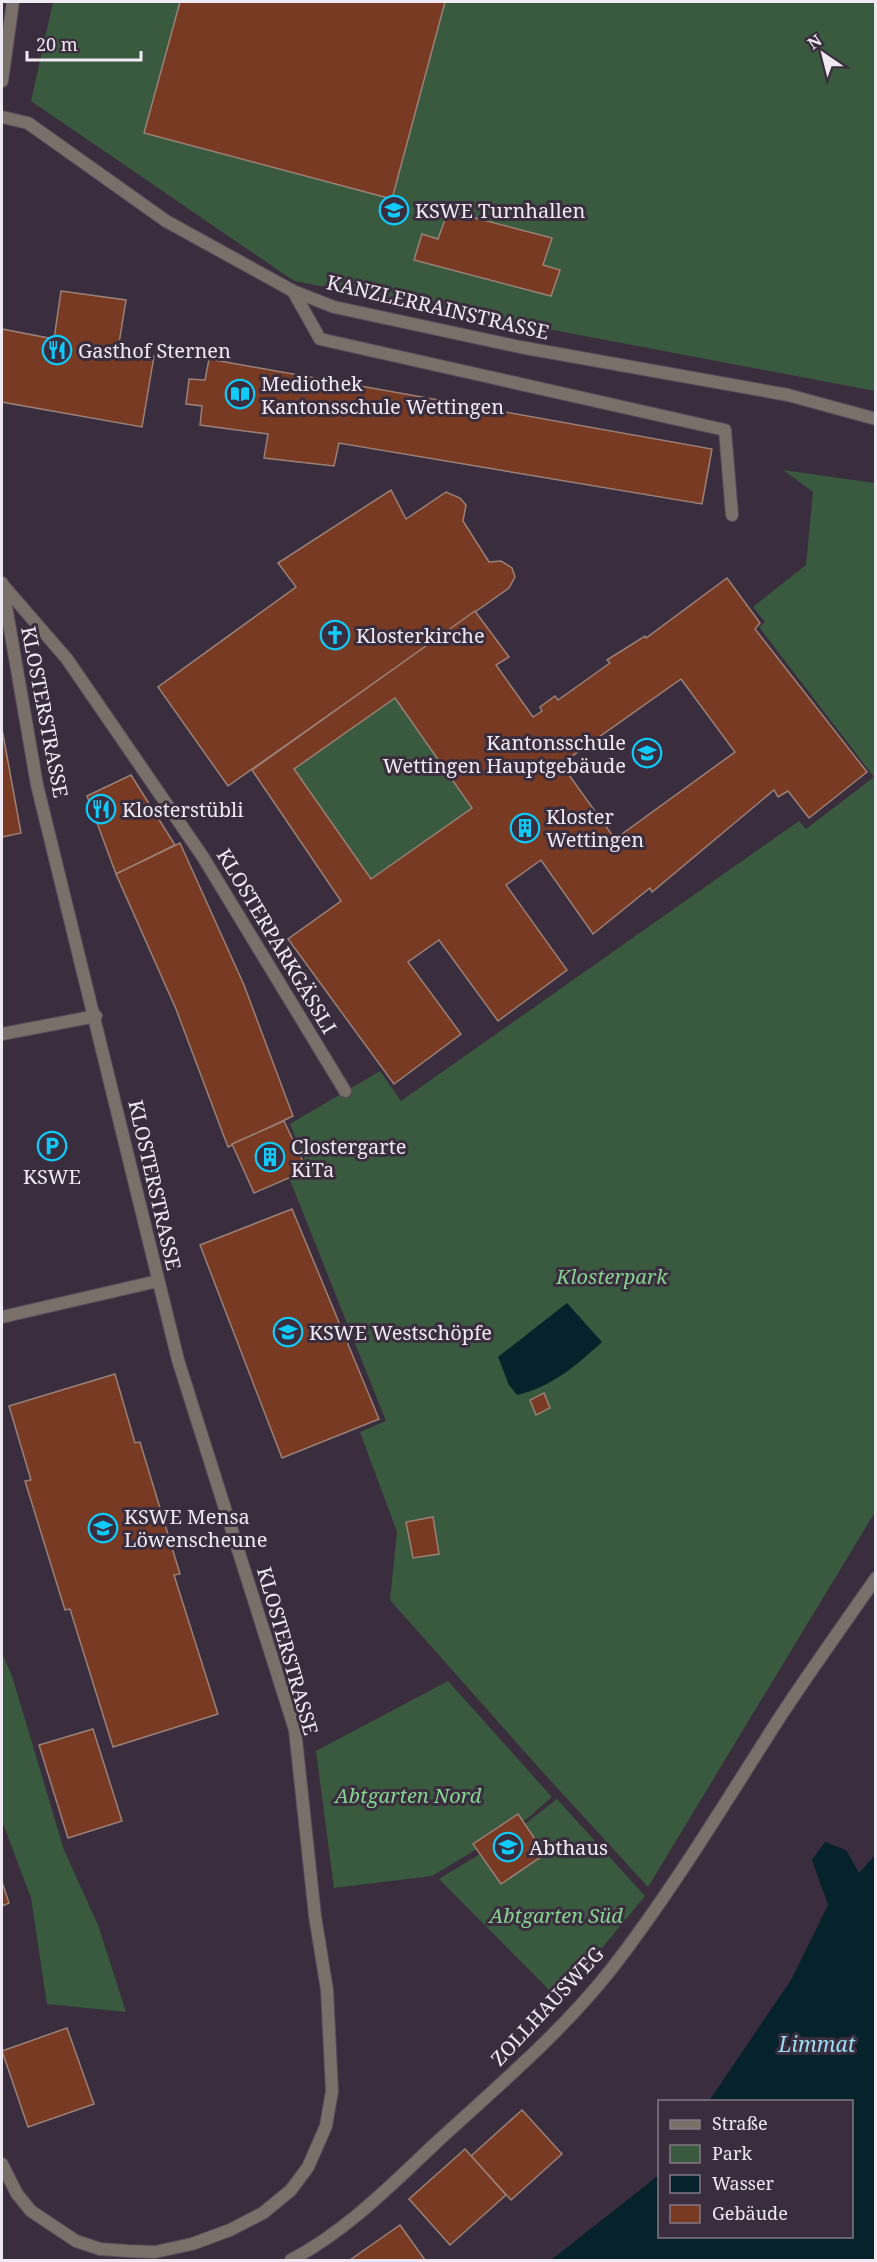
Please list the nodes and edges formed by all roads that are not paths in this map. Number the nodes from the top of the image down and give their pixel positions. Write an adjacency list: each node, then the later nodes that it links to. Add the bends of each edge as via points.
1 (13, 2): 2 (street)
2 (2, 81)
3 (2, 117): 4 (street, KANZLERRAINSTRASSE, via 28,123 166,221)
4 (293, 291): 5 (street, KANZLERRAINSTRASSE, via 334,307 402,323 788,395); 6 (street, via 320,339 725,430)
5 (876, 418)
6 (732, 515)
7 (2, 583): 8 (street, KLOSTERSTRASSE, via 37,785); 10 (street, KLOSTERPARKGÄSSLI, via 67,659 203,857)
8 (96, 1016): 9 (street); 11 (street, KLOSTERSTRASSE)
9 (2, 1035)
10 (345, 1091)
11 (158, 1281): 12 (street); 14 (street, KLOSTERSTRASSE, via 177,1360 295,1730 327,1990 332,2091 326,2126 308,2167 291,2190 263,2213 192,2244 155,2252 100,2249 69,2237 32,2211 17,2194)
12 (2, 1317)
13 (876, 1578): 15 (street, ZOLLHAUSWEG, via 613,1967 513,2073 378,2197 347,2224)
14 (2, 2164)
15 (291, 2260)

